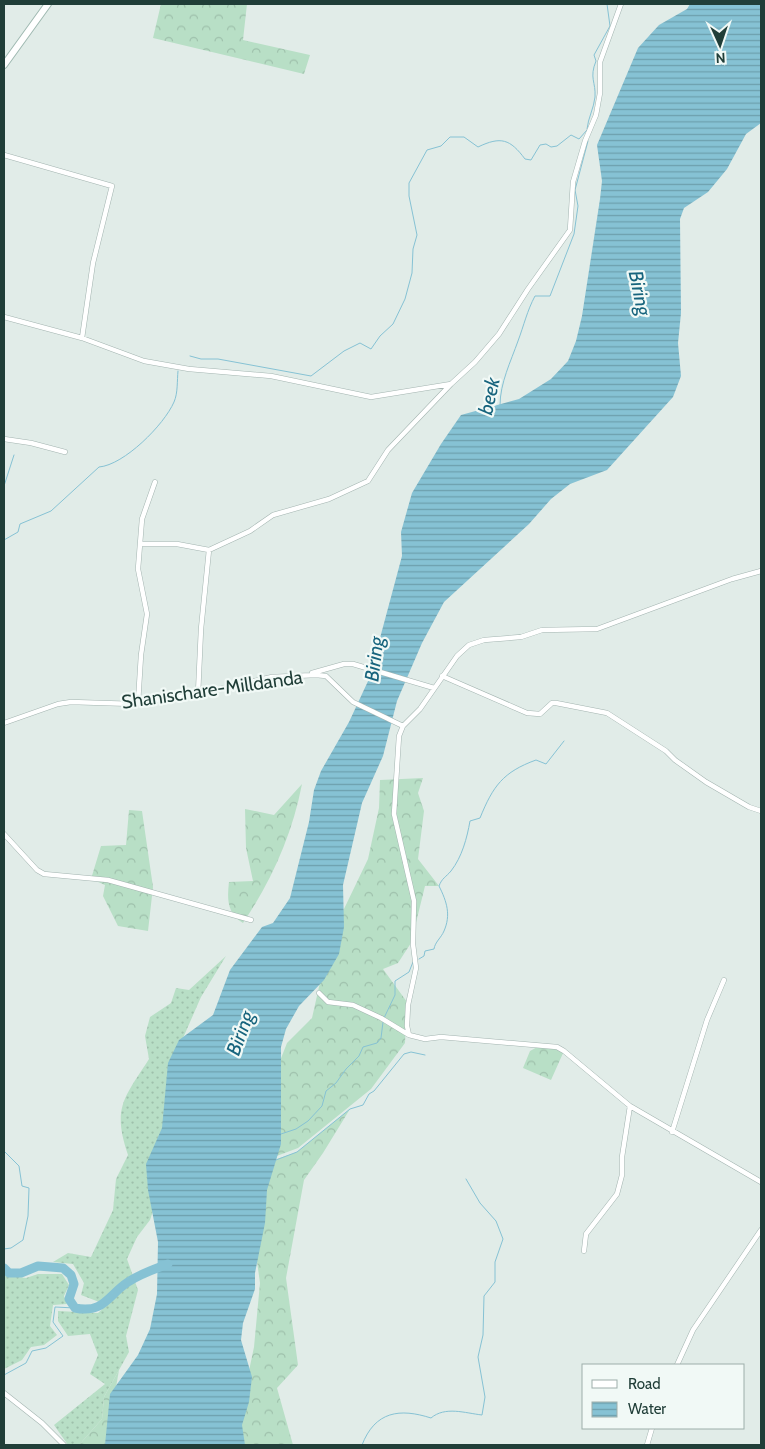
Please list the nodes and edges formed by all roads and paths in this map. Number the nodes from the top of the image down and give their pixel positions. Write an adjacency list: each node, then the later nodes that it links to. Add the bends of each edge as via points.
1 (48, 4): 3 (street)
2 (621, 4): 7 (street, via 600,62 596,115 572,182 570,230 499,334)
3 (4, 65)
4 (4, 155): 6 (street, via 112,186 93,263)
5 (4, 317): 6 (street)
6 (82, 338): 7 (street, via 144,361 181,368 271,376 371,397)
7 (451, 384): 12 (street, via 388,450 368,481 329,499 273,515)
8 (4, 439): 9 (street)
9 (65, 452)
10 (154, 482): 11 (street, via 142,519)
11 (140, 544): 12 (street, via 177,544); 18 (street, via 138,569 147,614)
12 (209, 550): 17 (street)
13 (761, 571): 15 (street, via 597,629 542,630 475,643 464,648)
14 (303, 675): 16 (street, via 353,664); 17 (street, Shanischare-Milldanda, via 272,677); 20 (street, Shanischare-Milldanda, via 326,676 354,702)
15 (442, 676): 16 (street); 21 (street, via 535,714 540,714 552,703 607,714 666,751 706,782)
16 (434, 688): 20 (street)
17 (198, 694): 18 (street, Shanischare-Milldanda)
18 (138, 703): 19 (street, Shanischare-Milldanda, via 58,704)
19 (4, 724)
20 (403, 726): 26 (street, via 399,736 394,814 414,901 416,968 408,1005)
21 (761, 811)
22 (4, 834): 23 (street, via 44,874 108,880)
23 (251, 920)
24 (724, 980): 28 (street, via 707,1020)
25 (319, 993): 26 (street, via 328,1002 353,1005)
26 (409, 1035): 27 (street, via 425,1039 557,1047)
27 (630, 1106): 28 (street); 31 (street, via 617,1194 586,1234)
28 (672, 1132): 29 (street)
29 (761, 1182)
30 (761, 1230): 32 (street, via 693,1330)
31 (584, 1251)
32 (676, 1364)
33 (4, 1393): 35 (street)
34 (652, 1429): 36 (street)
35 (64, 1445)
36 (647, 1445)

